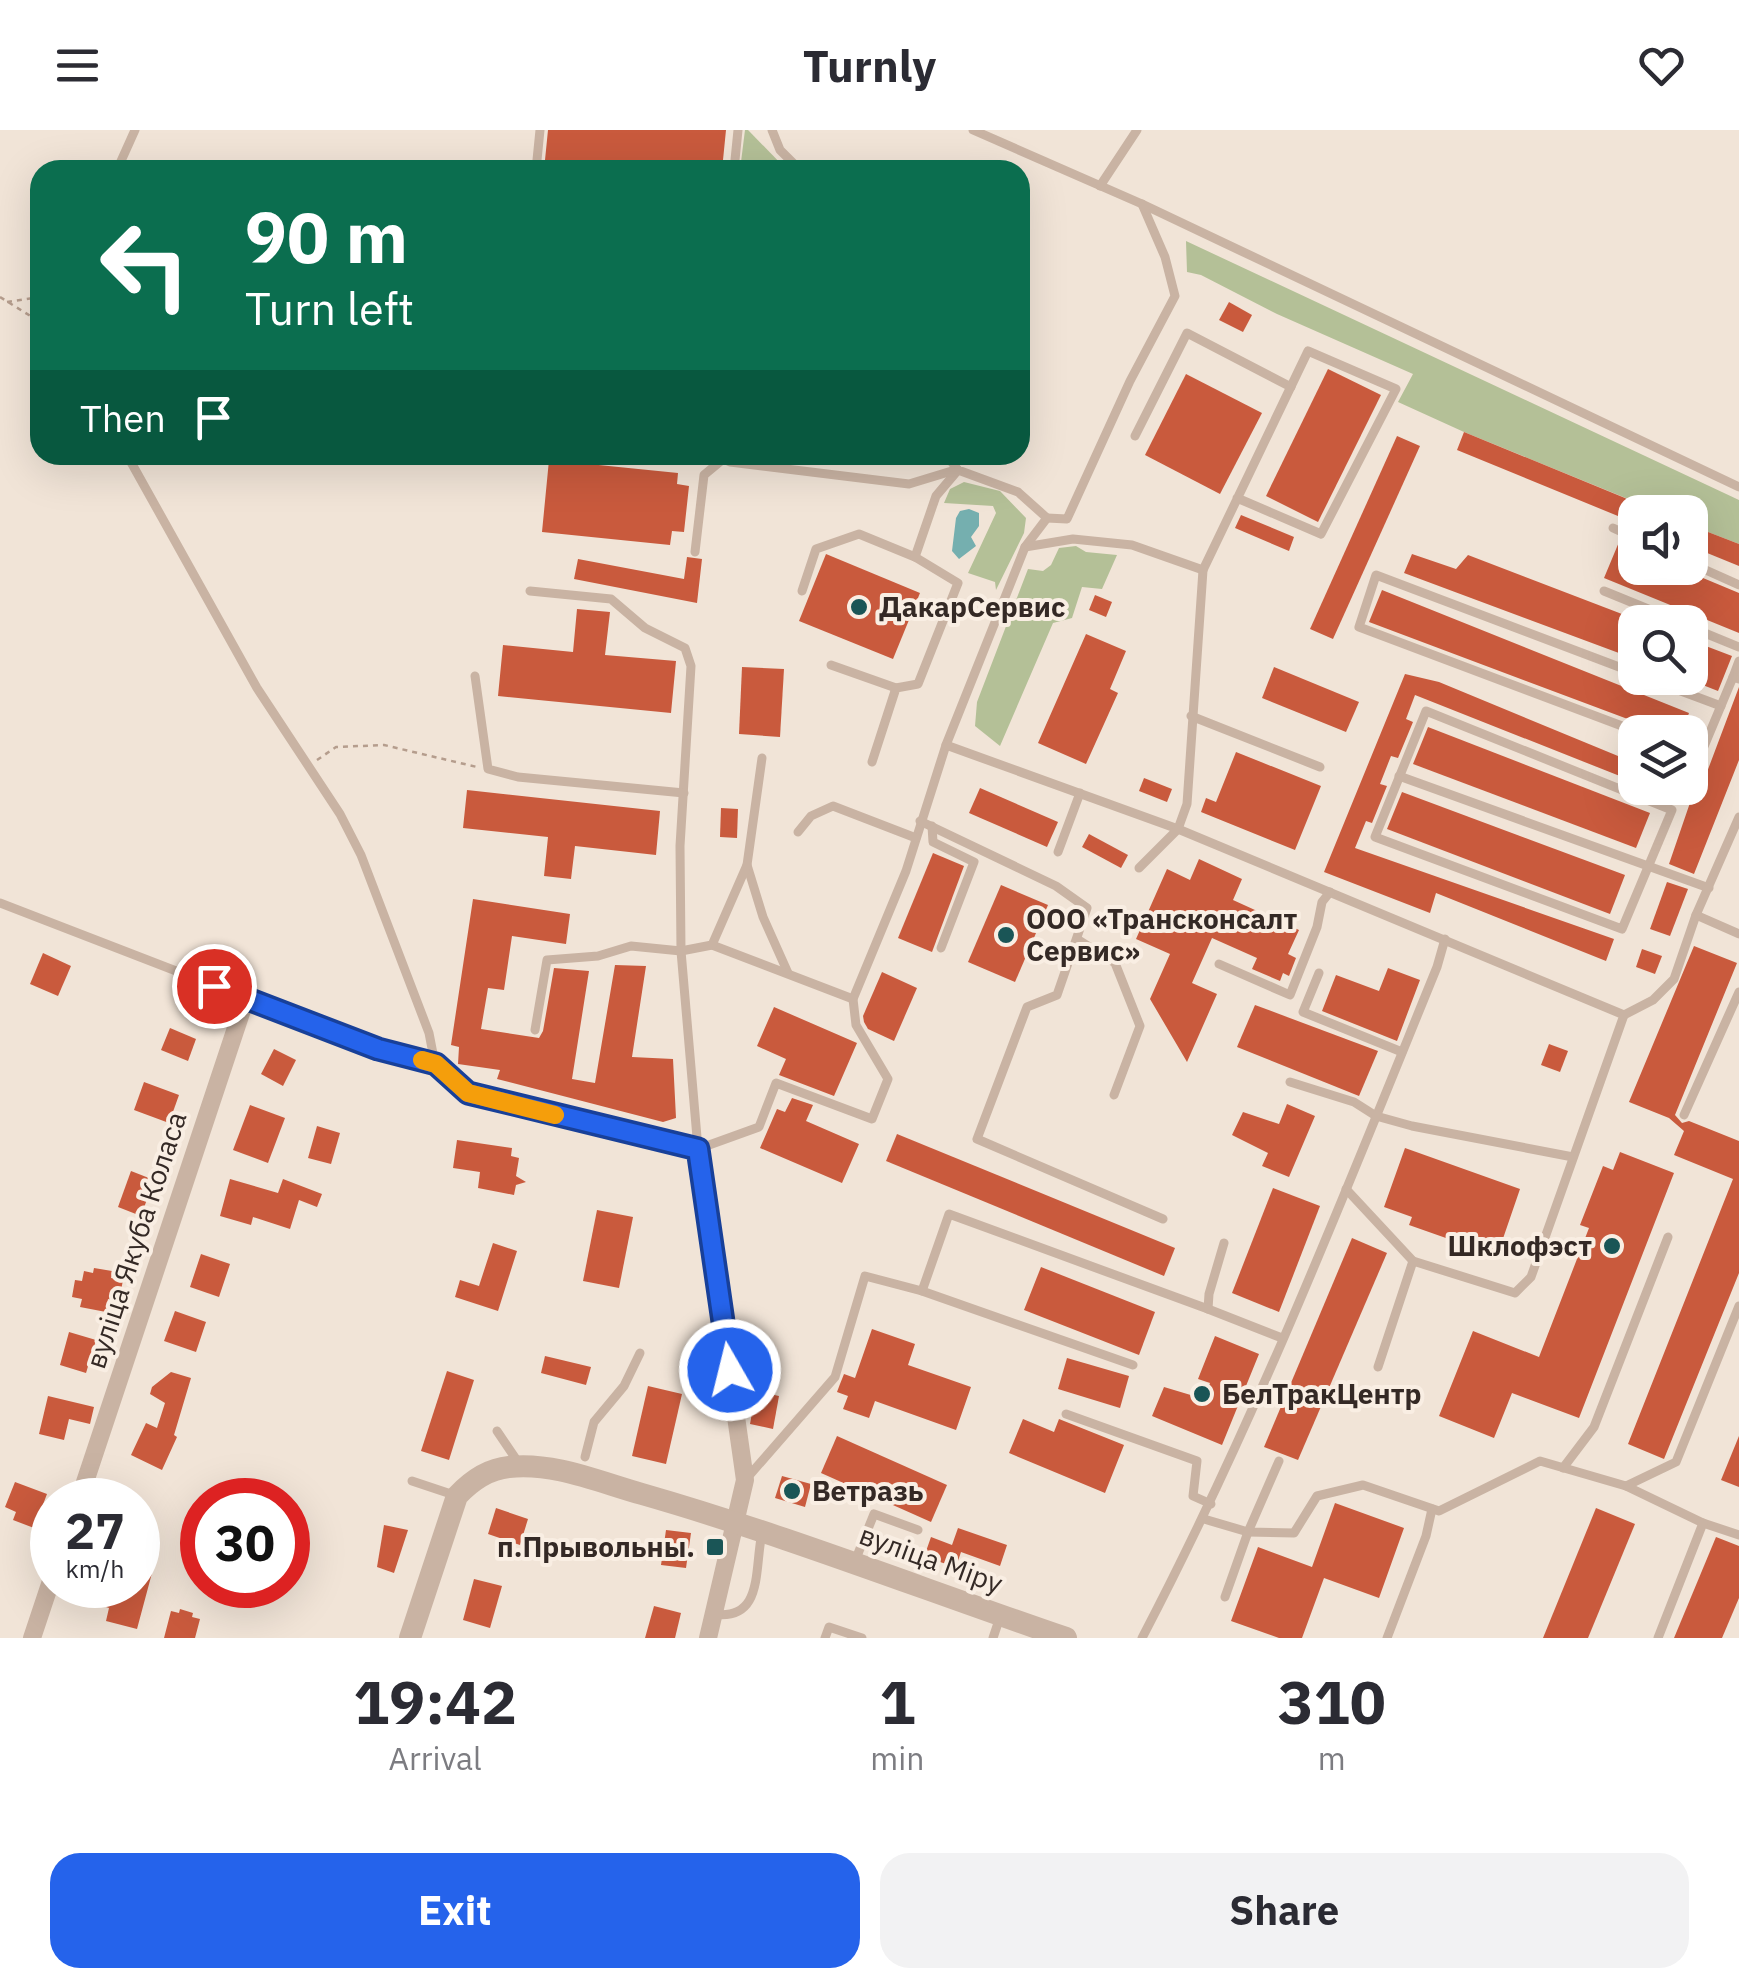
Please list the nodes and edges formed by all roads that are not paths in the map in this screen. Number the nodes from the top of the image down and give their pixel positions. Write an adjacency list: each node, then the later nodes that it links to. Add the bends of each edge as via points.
1 (135, 130): 7 (lane)
2 (540, 130): 8 (lane)
3 (738, 130): 9 (lane)
4 (772, 130): 10 (lane)
5 (974, 130): 11 (lane)
6 (1137, 130): 11 (lane)
7 (122, 160)
8 (537, 160)
9 (735, 160)
10 (790, 160)
11 (1100, 186): 12 (lane)
12 (1142, 204): 20 (lane); 22 (lane, via 1176,296 1067,519)
13 (1291, 387): 14 (lane, via 1187,333); 21 (lane); 21 (lane, via 1308,351 1396,389 1320,534)
14 (1135, 436)
15 (132, 465): 86 (lane, via 214,615 361,855)
16 (713, 465): 26 (lane, via 704,475)
17 (770, 465): 19 (lane, via 909,484)
18 (954, 465): 19 (lane)
19 (958, 470): 22 (lane, via 1018,492); 27 (lane, via 936,496)
20 (1739, 486)
21 (1237, 498): 28 (lane)
22 (1047, 518): 25 (lane)
23 (1614, 528): 24 (lane)
24 (1618, 530)
25 (1025, 547): 28 (lane, via 1073,540 1132,546); 48 (lane)
26 (694, 552)
27 (915, 558): 32 (lane, via 859,534 816,549); 42 (lane, via 958,583 918,684)
28 (1203, 570): 45 (lane)
29 (1708, 571): 30 (lane)
30 (1739, 585)
31 (530, 590): 53 (lane, via 611,599 645,628 685,648 691,666)
32 (802, 591)
33 (1604, 591): 34 (lane)
34 (1638, 605)
35 (1708, 634): 36 (lane)
36 (1739, 647)
37 (1739, 661): 41 (lane)
38 (832, 666): 42 (lane)
39 (1618, 667): 46 (lane, via 1376,575 1358,626)
40 (475, 676): 53 (lane, via 488,769)
41 (1736, 678): 44 (lane)
42 (896, 688): 50 (lane)
43 (1692, 695): 44 (lane)
44 (1721, 706): 47 (lane)
45 (1191, 716): 51 (lane); 58 (lane, via 1186,804)
46 (1618, 724)
47 (1708, 737)
48 (946, 745): 54 (lane); 56 (lane)
49 (762, 758): 64 (lane)
50 (872, 762)
51 (1320, 767)
52 (1399, 776): 65 (lane); 65 (lane, via 1375,837 1622,929); 65 (lane, via 1426,711 1672,810)
53 (684, 793): 76 (lane)
54 (1080, 793): 58 (lane); 63 (lane)
55 (1739, 817): 61 (lane)
56 (920, 821): 57 (lane); 60 (lane)
57 (932, 826): 72 (lane, via 1087,908); 75 (lane, via 933,842 974,862)
58 (1178, 829): 66 (lane); 68 (lane)
59 (798, 832): 60 (lane, via 811,816 833,806)
60 (916, 838): 82 (lane)
61 (1728, 840): 62 (lane); 67 (lane)
62 (1739, 846)
63 (1058, 852)
64 (747, 866): 74 (lane); 79 (lane)
65 (1647, 867): 67 (lane)
66 (1140, 868)
67 (1708, 888): 70 (lane)
68 (1330, 892): 73 (lane); 77 (lane, via 1290,995)
69 (0, 903): 81 (lane)
70 (1696, 916): 71 (lane); 83 (lane, via 1674,979 1653,1000)
71 (1739, 934)
72 (1076, 939): 88 (lane, via 1114,963 1140,1026); 94 (lane, via 1056,995 1028,1006 977,1139)
73 (1445, 939): 83 (lane); 85 (lane)
74 (712, 945): 76 (lane); 79 (lane)
75 (941, 948)
76 (681, 951): 84 (lane, via 631,946 547,960); 91 (lane)
77 (1219, 964)
78 (1320, 973): 85 (lane, via 1303,1012)
79 (788, 974): 82 (lane)
80 (1739, 992): 89 (lane)
81 (246, 998): 86 (lane); 111 (street, вуліца Якуба Коласа)
82 (853, 999): 91 (lane, via 856,1025 888,1078 872,1119 776,1083 758,1127)
83 (1624, 1014): 92 (lane)
84 (535, 1030)
85 (1402, 1052): 90 (lane)
86 (436, 1064): 91 (lane, via 468,1093)
87 (1290, 1082): 90 (lane)
88 (1114, 1096)
89 (1684, 1115)
90 (1376, 1116): 92 (lane); 93 (lane)
91 (698, 1149): 112 (street)
92 (1573, 1158): 97 (lane, via 1531,1277 1515,1293)
93 (1346, 1189): 97 (lane); 101 (lane)
94 (1163, 1219)
95 (1668, 1237): 110 (lane, via 1594,1427)
96 (1224, 1242): 100 (lane)
97 (1413, 1261): 104 (lane)
98 (922, 1291): 100 (lane, via 949,1214); 103 (lane); 112 (lane, via 865,1276 835,1376)
99 (1739, 1306): 114 (lane, via 1676,1462)
100 (1208, 1309): 101 (lane)
101 (1282, 1338): 116 (lane)
102 (640, 1353): 107 (lane, via 594,1422)
103 (1133, 1366)
104 (1378, 1367)
105 (1066, 1414): 116 (lane, via 1197,1461 1193,1496)
106 (497, 1431): 109 (lane)
107 (585, 1457)
108 (1279, 1461): 123 (lane)
109 (522, 1467): 115 (street, via 487,1473); 119 (street, вуліца Міру, via 584,1476)
110 (1563, 1468): 114 (lane); 117 (lane, via 1540,1462 1439,1511)
111 (86, 1478)
112 (746, 1480): 119 (street)
113 (412, 1482): 115 (lane)
114 (1626, 1486): 120 (lane)
115 (457, 1496): 131 (street)
116 (1211, 1504): 118 (lane)
117 (1432, 1508): 123 (lane, via 1363,1485 1316,1496 1294,1533); 137 (lane)
118 (1204, 1519): 123 (lane); 136 (lane)
119 (734, 1520): 122 (street, вуліца Міру); 128 (street)
120 (1702, 1523): 124 (lane); 138 (lane)
121 (918, 1530): 125 (lane, via 874,1514)
122 (763, 1531): 125 (street, вуліца Міру); 128 (lane, via 752,1597 732,1617)
123 (1248, 1532): 126 (lane)
124 (1739, 1535)
125 (854, 1564): 129 (street, вуліца Міру)
126 (1225, 1597)
127 (42, 1608): 130 (street)
128 (712, 1614): 132 (street)
129 (997, 1627): 135 (street, вуліца Міру)
130 (32, 1638)
131 (410, 1638)
132 (708, 1638)
133 (825, 1638): 134 (lane, via 829,1627)
134 (862, 1638)
135 (1066, 1638)
136 (1142, 1638)
137 (1388, 1638)
138 (1658, 1638)

